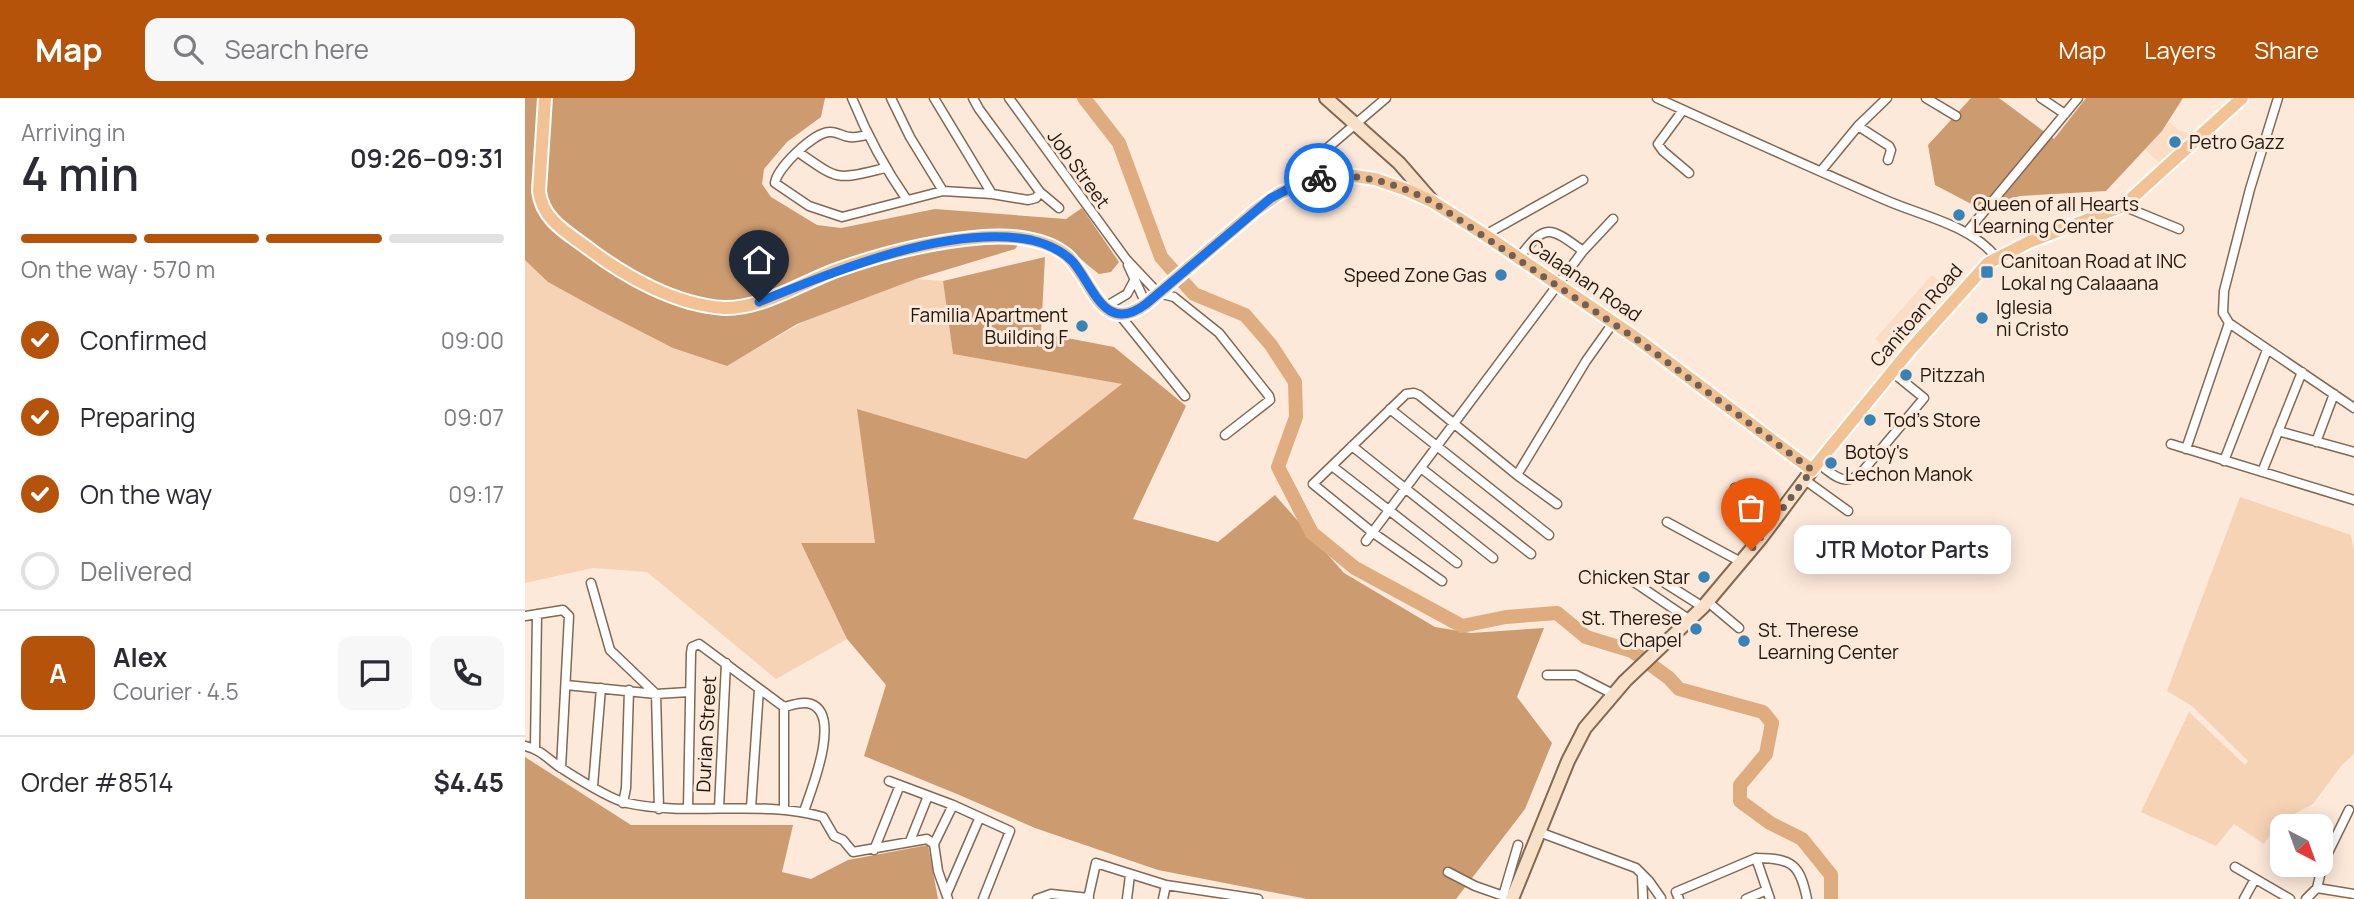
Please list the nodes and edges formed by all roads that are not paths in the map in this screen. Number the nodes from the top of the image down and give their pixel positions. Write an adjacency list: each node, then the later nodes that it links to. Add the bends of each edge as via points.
1 (545, 98): 48 (main road, via 540,204 548,217 604,261 665,292 723,308 738,307 879,257 942,243 1009,236 1047,244 1065,254)
2 (852, 98): 21 (street)
3 (891, 98): 29 (street)
4 (934, 98): 31 (street)
5 (973, 98): 30 (street)
6 (1009, 98): 43 (street, Job Street)
7 (1326, 98): 19 (main road)
8 (1386, 98): 19 (street)
9 (1657, 98): 16 (street)
10 (1887, 98): 20 (street)
11 (1926, 98): 18 (street)
12 (2041, 98): 17 (street)
13 (2078, 98): 17 (street)
14 (2242, 98): 34 (main road, Canitoan Road)
15 (2278, 98): 51 (street, via 2224,291 2223,313)
16 (1683, 110): 25 (street); 26 (street, via 1658,144)
17 (2065, 114): 38 (street)
18 (1956, 116)
19 (1356, 124): 28 (street, via 1304,168); 33 (main road)
20 (1858, 126): 23 (street, via 1889,146); 25 (street)
21 (867, 135): 22 (street, via 828,132); 24 (street)
22 (798, 152): 24 (street, via 840,178); 32 (street, via 778,173 775,183 809,206 842,217)
23 (1888, 160)
24 (885, 168): 32 (street)
25 (1821, 171): 38 (street)
26 (1689, 173)
27 (1583, 180): 39 (street)
28 (1292, 187): 33 (main road, Calaanan Road, via 1321,178 1361,176 1391,183); 46 (main road, Calaanan Road, via 1256,210)
29 (943, 191): 31 (street); 32 (street)
30 (1040, 192): 31 (street, via 1028,200); 35 (street)
31 (992, 194)
32 (907, 200)
33 (1433, 202): 39 (main road, Calaanan Road)
34 (2123, 206): 37 (street); 41 (main road, Canitoan Road)
35 (1059, 208)
36 (1613, 219): 40 (street)
37 (2179, 229)
38 (1967, 232): 41 (street)
39 (1485, 235): 42 (main road, Calaanan Road)
40 (1583, 251): 42 (street, via 1558,234 1543,233); 45 (street)
41 (1996, 257): 53 (main road, Canitoan Road, via 1973,277)
42 (1519, 258): 45 (main road, Calaanan Road)
43 (1126, 259): 44 (street, Job Street); 46 (street, Job Street)
44 (1135, 279): 47 (street, Job Street); 48 (street, via 1127,295)
45 (1558, 285): 50 (main road, Calaanan Road); 59 (street)
46 (1162, 290): 47 (main road, Calaanan Road); 61 (street, via 1219,332 1269,396 1270,400)
47 (1146, 304): 49 (main road)
48 (1105, 307): 49 (main road)
49 (1119, 314): 56 (street)
50 (1613, 323): 71 (main road, Calaanan Road); 73 (street)
51 (2229, 323): 52 (street); 66 (street)
52 (2267, 350): 54 (street); 68 (street)
53 (1892, 372): 71 (main road, Canitoan Road); 71 (street, via 1924,398 1853,480)
54 (2302, 372): 55 (street); 60 (street)
55 (2334, 394): 57 (street); 62 (street)
56 (1185, 396)
57 (2354, 408)
58 (1390, 409): 59 (street, via 1406,394 1417,393); 64 (street); 65 (street)
59 (1454, 423): 65 (street); 73 (street)
60 (2278, 431): 62 (street); 72 (street)
61 (1225, 435)
62 (2316, 442): 67 (street)
63 (2171, 444): 66 (street)
64 (1352, 446): 69 (street); 75 (street)
65 (1437, 446): 70 (street); 83 (street)
66 (2186, 449): 68 (street)
67 (2354, 452)
68 (2224, 461): 72 (street)
69 (1332, 466): 78 (street); 82 (street, via 1314,485)
70 (1421, 468): 75 (street); 85 (street)
71 (1812, 471): 79 (street); 80 (main road)
72 (2262, 471): 76 (street)
73 (1517, 475): 77 (street)
74 (1735, 488): 80 (street)
75 (1404, 489): 78 (street); 86 (street)
76 (2354, 500)
77 (1557, 504)
78 (1388, 511): 82 (street); 87 (street)
79 (1848, 511)
80 (1777, 517): 88 (main road)
81 (1667, 522): 88 (street)
82 (1372, 532): 84 (street); 89 (street)
83 (1549, 535)
84 (1366, 541)
85 (1531, 554)
86 (1493, 558)
87 (1457, 562)
88 (1741, 562): 93 (main road)
89 (1442, 581)
90 (1634, 582): 96 (street)
91 (590, 583): 105 (street, via 610,650)
92 (1665, 583): 93 (street)
93 (1705, 605): 96 (main road); 97 (street)
94 (537, 614): 95 (street); 100 (street, via 563,610 569,616); 108 (street)
95 (525, 615)
96 (1689, 620): 106 (main road)
97 (1739, 628)
98 (726, 663): 102 (street); 104 (street, via 699,644 692,647); 117 (street, Durian Street)
99 (1547, 675): 106 (street, via 1576,675)
100 (566, 685): 101 (street); 109 (street)
101 (601, 688): 103 (street); 112 (street)
102 (759, 689): 107 (street); 118 (street)
103 (629, 690): 105 (street); 114 (street)
104 (689, 692): 105 (street); 116 (street)
105 (656, 694): 119 (street)
106 (1613, 694): 124 (main road, via 1575,746)
107 (784, 707): 120 (street); 122 (street, via 806,702 821,711 823,755)
108 (530, 747): 109 (street)
109 (561, 768): 112 (street)
110 (888, 780): 111 (street)
111 (900, 785): 113 (street); 128 (street)
112 (593, 786): 114 (street)
113 (929, 796): 115 (street); 125 (street)
114 (623, 803): 119 (street)
115 (953, 805): 123 (street); 126 (street)
116 (688, 808): 117 (street); 119 (street)
117 (719, 808): 118 (street)
118 (751, 808): 120 (street)
119 (659, 809)
120 (784, 810): 122 (street)
121 (2349, 810): 136 (street, via 2323,863)
122 (804, 811): 128 (street, via 823,817 834,836 853,852)
123 (979, 819): 140 (street); 146 (street, via 1010,831)
124 (1539, 832): 133 (street, via 1627,864); 145 (main road)
125 (910, 841): 126 (street, via 927,839); 128 (street)
126 (934, 845): 140 (street)
127 (1518, 845): 145 (street)
128 (874, 850)
129 (1756, 858): 137 (street); 141 (street); 155 (street, via 1795,866)
130 (2235, 867): 134 (street)
131 (1448, 872): 145 (street)
132 (1130, 875): 135 (street); 144 (street, via 1096,863); 148 (street)
133 (1642, 875): 151 (street); 152 (street)
134 (2255, 879): 156 (street); 157 (street)
135 (1166, 885): 139 (street); 149 (street)
136 (2317, 888): 138 (street); 158 (street)
137 (1767, 890): 153 (street); 154 (street)
138 (2354, 894)
139 (1202, 895): 143 (street)
140 (948, 896)
141 (1677, 896): 152 (street)
142 (1050, 897): 144 (street); 147 (street)
143 (1233, 897): 150 (street)
144 (1088, 898)
145 (1509, 898)
146 (983, 899)
147 (1037, 899)
148 (1126, 899)
149 (1164, 899)
150 (1258, 899)
151 (1643, 899)
152 (1660, 899)
153 (1746, 899)
154 (1770, 899)
155 (1807, 899)
156 (2244, 899)
157 (2290, 899)
158 (2306, 899)

